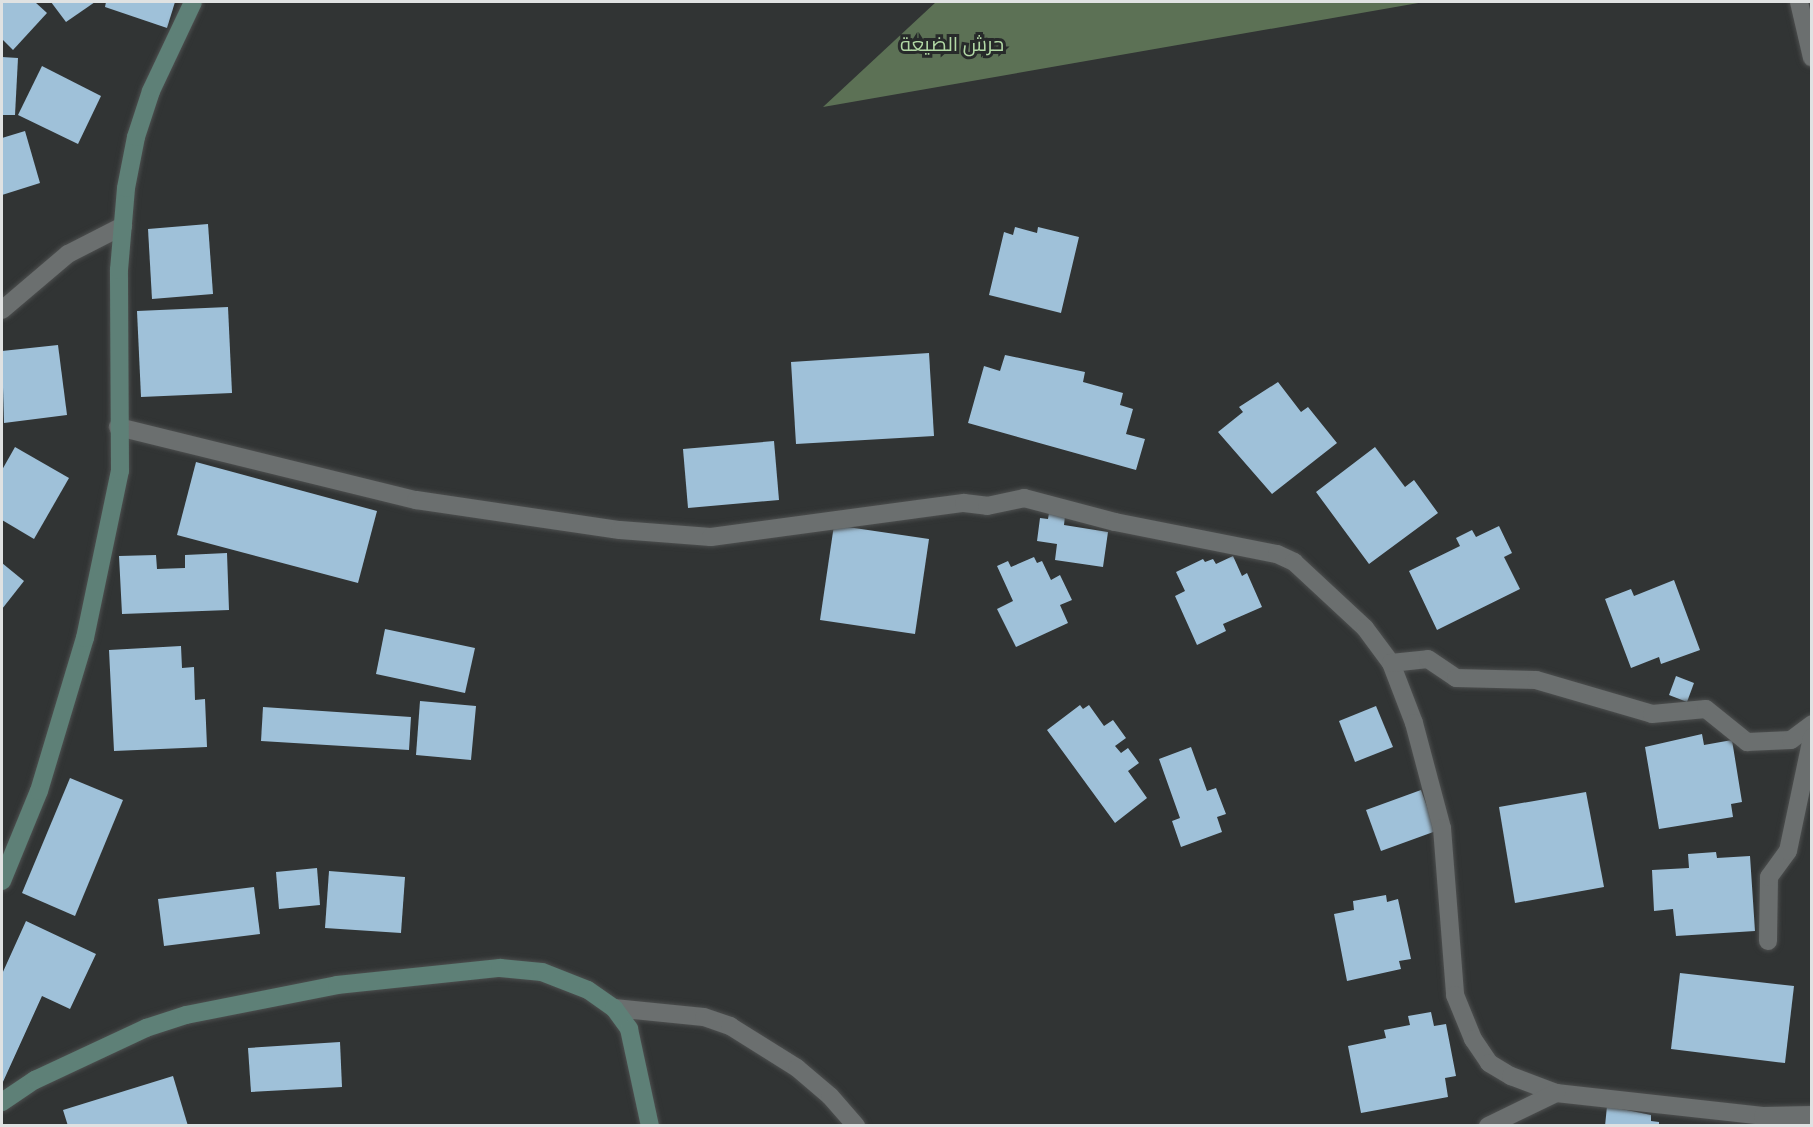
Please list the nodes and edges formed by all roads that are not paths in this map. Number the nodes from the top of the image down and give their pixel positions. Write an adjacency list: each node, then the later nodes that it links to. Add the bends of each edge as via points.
1 (193, 2): 4 (street, via 151,91 136,137)
2 (1799, 2): 3 (street)
3 (1812, 58)
4 (123, 226): 5 (street, via 68,254); 6 (street)
5 (2, 309)
6 (118, 427): 7 (street, via 416,500 543,522 630,531 711,537 964,503 987,506 1024,498 1115,522 1277,554 1294,562 1365,628); 10 (street, via 120,471 85,638 39,791)
7 (1392, 663): 8 (street, via 1428,659 1456,678 1536,680 1652,714 1706,709 1747,742 1791,740); 13 (street, via 1414,723 1442,828 1455,994 1473,1039 1489,1063)
8 (1812, 724)
9 (1812, 737): 11 (street, via 1788,851 1769,877)
10 (2, 880)
11 (1768, 941)
12 (614, 1008): 14 (street, via 588,990 542,972 500,968 337,985 255,998 146,1028 34,1080); 16 (street, via 629,1029); 17 (street, via 704,1017 730,1026 797,1068)
13 (1556, 1093): 15 (street, via 1763,1116); 18 (street)
14 (2, 1101)
15 (1812, 1115)
16 (650, 1125)
17 (856, 1125)
18 (1488, 1125)

